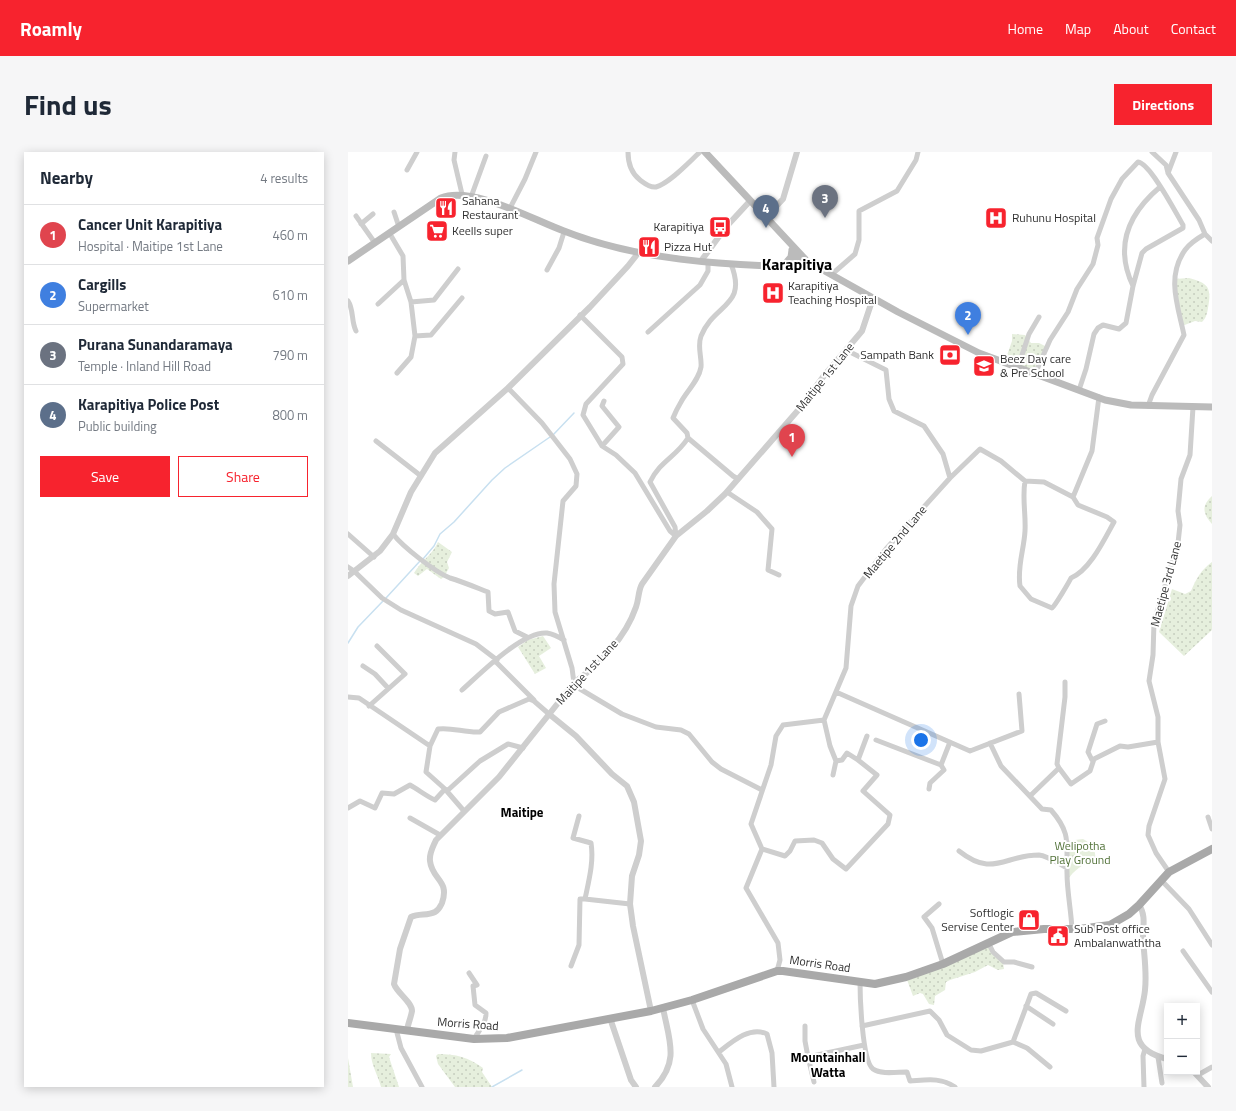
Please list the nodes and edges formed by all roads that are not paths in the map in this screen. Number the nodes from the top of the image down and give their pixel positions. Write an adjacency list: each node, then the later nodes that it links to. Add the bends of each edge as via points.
1 (417, 152): 12 (street)
2 (455, 152): 15 (street, via 454,160)
3 (536, 152): 18 (street)
4 (628, 152): 5 (street, via 628,162 638,178 649,187 656,187)
5 (700, 152)
6 (705, 152): 17 (main road)
7 (797, 152): 22 (street, via 783,199)
8 (918, 152): 39 (street, via 916,160 896,191 859,211 859,240 855,254)
9 (1152, 152): 13 (street, via 1166,165)
10 (1176, 152): 13 (street)
11 (486, 156): 16 (street)
12 (407, 170)
13 (1168, 173): 27 (street, via 1199,220)
14 (1160, 186): 41 (street, via 1135,212 1125,236 1125,270); 41 (street, via 1183,225 1142,253); 55 (street, via 1142,162 1138,162 1122,179 1101,226 1093,264 1050,340)
15 (462, 194): 16 (main road); 24 (main road, via 440,198)
16 (471, 197): 18 (main road)
17 (750, 200): 22 (main road); 33 (street, via 726,227)
18 (510, 208): 25 (main road)
19 (394, 212): 24 (street)
20 (373, 214): 23 (street)
21 (356, 216): 23 (street)
22 (766, 217): 30 (main road)
23 (361, 224): 29 (street)
24 (399, 227): 26 (main road)
25 (564, 232): 31 (main road, via 598,244); 38 (street)
26 (390, 234): 29 (main road); 40 (street, via 403,256)
27 (1205, 234): 28 (street); 60 (street, via 1185,250 1179,264 1175,280 1175,300 1184,334)
28 (1212, 241)
29 (375, 243): 32 (main road)
30 (791, 247): 34 (main road); 36 (main road, via 791,257)
31 (639, 252): 33 (main road); 47 (street)
32 (349, 259)
33 (704, 261): 35 (main road); 50 (street, via 708,271 700,285)
34 (802, 263): 36 (main road); 39 (main road)
35 (731, 264): 36 (main road); 63 (street, via 737,284 734,298 716,313 701,336 701,367 698,376 680,402 673,418)
36 (783, 266)
37 (458, 269): 45 (street, via 434,300)
38 (547, 270)
39 (831, 275): 43 (main road)
40 (404, 280): 45 (street); 46 (street)
41 (1133, 286): 57 (street, via 1124,326 1120,329 1101,325 1094,334)
42 (462, 298): 51 (street, via 431,335)
43 (873, 298): 52 (street, Maitipe 1st Lane, via 862,331); 53 (main road, via 965,346)
44 (348, 301): 49 (street, via 352,306 352,324)
45 (411, 302): 51 (street)
46 (378, 304)
47 (580, 315): 56 (street); 65 (street, via 622,357 623,364 586,404 583,415)
48 (1039, 317): 53 (street, via 1029,334)
49 (356, 331)
50 (648, 332)
51 (415, 336): 54 (street, via 410,357)
52 (846, 350): 67 (street, via 886,370 889,399 894,411 924,426 943,454); 68 (street, Maitipe 1st Lane)
53 (1018, 367): 55 (main road)
54 (397, 373)
55 (1035, 374): 57 (main road)
56 (508, 388): 66 (street, via 435,453); 80 (street, via 542,422 570,459 577,474 576,486 563,501 554,584 555,612)
57 (1079, 390): 58 (main road)
58 (1099, 397): 60 (main road, via 1122,404); 71 (street, via 1092,451)
59 (604, 401): 65 (street, via 602,406 619,426)
60 (1148, 406): 61 (main road)
61 (1193, 407): 62 (main road); 100 (street, Maetipe 3rd Lane, via 1190,454 1181,479 1178,543 1154,622 1149,681 1158,717)
62 (1212, 407)
63 (688, 438): 68 (street); 74 (street, via 680,449 656,469 650,482 675,527)
64 (376, 440): 66 (street)
65 (602, 446): 74 (street, via 635,473 670,531)
66 (421, 476): 73 (street, via 411,492)
67 (950, 478): 69 (street, Maetipe 2nd Lane, via 980,449 1001,461); 88 (street, Maetipe 2nd Lane, via 886,549 858,586 851,606 846,668)
68 (738, 479): 70 (street, Maitipe 1st Lane)
69 (1026, 481): 71 (street, via 1044,482); 71 (street, via 1020,586 1031,599 1052,608 1071,578 1096,555 1114,522 1078,505)
70 (727, 492): 74 (street, Maitipe 1st Lane); 77 (street, via 757,512 772,529 768,570)
71 (1073, 497)
72 (348, 534): 75 (street)
73 (393, 534): 75 (street); 79 (street, via 413,554 449,577 488,592 489,611 495,614 508,612 515,631)
74 (676, 536): 85 (street, Maitipe 1st Lane, via 642,584 637,606 624,633 606,655)
75 (374, 557): 76 (street)
76 (351, 569): 78 (street); 82 (street, via 382,598 401,610 476,644)
77 (779, 574)
78 (348, 576)
79 (527, 637): 80 (street, via 546,633); 82 (street)
80 (564, 640): 85 (street)
81 (377, 646): 86 (street, via 405,674)
82 (496, 661): 87 (street); 91 (street)
83 (363, 666): 86 (street)
84 (1064, 682): 108 (street, via 1065,697 1057,764)
85 (574, 683): 94 (street, Maitipe 1st Lane); 112 (street, via 622,714 656,727 682,730 689,734 721,769)
86 (388, 688): 92 (street)
87 (462, 690)
88 (836, 693): 93 (street); 95 (street, Maetipe 2nd Lane); 99 (street, via 882,710 890,717)
89 (1019, 694): 101 (street, via 1022,731)
90 (348, 697): 92 (street, via 359,698)
91 (534, 701): 94 (street); 102 (street, via 529,699 499,712 480,732 438,729)
92 (369, 706): 102 (street)
93 (867, 707)
94 (549, 714): 103 (street, Maitipe 1st Lane); 128 (street, via 576,736 627,786 634,802 641,841 640,855 632,876)
95 (824, 720): 106 (street); 112 (street, via 783,725 776,736 771,764)
96 (1105, 721): 104 (street, via 1097,724 1089,747 1089,758)
97 (866, 736): 105 (street)
98 (876, 740): 107 (street)
99 (950, 742): 101 (street, via 970,751); 107 (street)
100 (1158, 742): 104 (street, via 1120,746); 125 (street, Maetipe 3rd Lane, via 1165,784 1148,835)
101 (990, 743): 113 (street, via 1001,766)
102 (430, 746): 111 (street, via 426,772)
103 (523, 748): 111 (street, via 508,744 480,761); 115 (street, Maitipe 1st Lane, via 499,777)
104 (1094, 759): 108 (street, via 1090,771 1071,784)
105 (858, 760): 106 (street, via 848,753); 121 (street, via 877,775 863,791 890,815 888,824 846,869 833,859 822,843 814,840 795,841 785,856)
106 (836, 762): 109 (street)
107 (941, 765): 110 (street, via 944,770 930,783)
108 (1059, 768): 113 (street)
109 (833, 775)
110 (929, 789)
111 (446, 790): 114 (street, via 434,800 425,792 410,785 394,794 382,792 375,808 360,801); 115 (street)
112 (762, 790): 121 (street, via 751,824)
113 (1030, 796): 124 (street, via 1042,808 1051,810 1064,826 1069,846)
114 (348, 808)
115 (464, 811): 120 (street, Maitipe 1st Lane)
116 (579, 816): 127 (street, via 573,838 591,843 592,850)
117 (1208, 817): 119 (street)
118 (410, 818): 120 (street)
119 (1212, 829)
120 (440, 835): 153 (street, Maitipe 1st Lane, via 430,851 430,861 434,874 443,883 446,893 436,912 411,917 400,949 394,984 412,1010)
121 (762, 849): 138 (street, via 746,888 778,943 780,960)
122 (1212, 849): 125 (main road, Morris Road)
123 (959, 851): 124 (street, via 971,860 989,865 1040,855)
124 (1067, 868): 131 (street)
125 (1169, 872): 126 (main road, Morris Road)
126 (1162, 881): 130 (main road, Morris Road); 133 (street, via 1188,909)
127 (585, 899): 128 (street); 136 (street, via 580,900 579,945)
128 (630, 904): 145 (street)
129 (939, 904): 135 (street, via 924,917 932,928)
130 (1139, 905): 131 (main road, Morris Road, via 1110,925); 157 (street, via 1144,912 1146,964 1145,990 1137,1031 1139,1041)
131 (1072, 929): 132 (main road, Morris Road, via 1012,932)
132 (988, 942): 135 (main road, Morris Road); 137 (street, via 993,952 1004,962)
133 (1212, 945)
134 (1183, 951): 141 (street)
135 (943, 964): 140 (main road, Morris Road, via 886,982 875,984)
136 (571, 966)
137 (1032, 967)
138 (777, 971): 140 (main road, Morris Road); 142 (main road, Morris Road)
139 (469, 973): 154 (street, via 477,984 473,986 475,1005 486,1013 482,1027)
140 (860, 981): 151 (street)
141 (1212, 992)
142 (692, 1000): 144 (main road, Morris Road); 158 (street, via 703,1029)
143 (1026, 1006): 146 (street, via 1031,994 1036,993); 149 (street); 155 (street)
144 (663, 1008): 145 (main road, Morris Road); 170 (street, via 671,1062 666,1076)
145 (651, 1011): 147 (main road, Morris Road)
146 (1066, 1011)
147 (610, 1018): 154 (main road, Morris Road, via 507,1038); 169 (street, via 631,1080)
148 (348, 1023): 152 (main road, Morris Road)
149 (1053, 1024)
150 (805, 1026): 159 (street)
151 (862, 1026): 155 (street, via 930,1011 947,1035 971,1050 981,1051); 156 (street)
152 (396, 1029): 153 (main road, Morris Road); 168 (street, via 401,1048)
153 (407, 1030): 154 (main road, Morris Road)
154 (474, 1039)
155 (1013, 1042): 162 (street, via 1027,1048)
156 (864, 1045): 159 (street); 173 (street, via 869,1065 873,1069 884,1072 907,1072 910,1081 938,1079)
157 (1145, 1049): 160 (street); 174 (street)
158 (719, 1052): 171 (street, via 726,1064); 172 (street, via 744,1034 761,1031 768,1034)
159 (808, 1057): 166 (street)
160 (1158, 1057): 161 (street); 167 (street)
161 (1164, 1058)
162 (1050, 1067)
163 (1212, 1067): 164 (street)
164 (1200, 1072)
165 (1198, 1075): 175 (street)
166 (814, 1082)
167 (1162, 1083)
168 (422, 1087)
169 (636, 1087)
170 (655, 1087)
171 (732, 1087)
172 (774, 1087)
173 (954, 1087)
174 (1144, 1087)
175 (1208, 1087)

